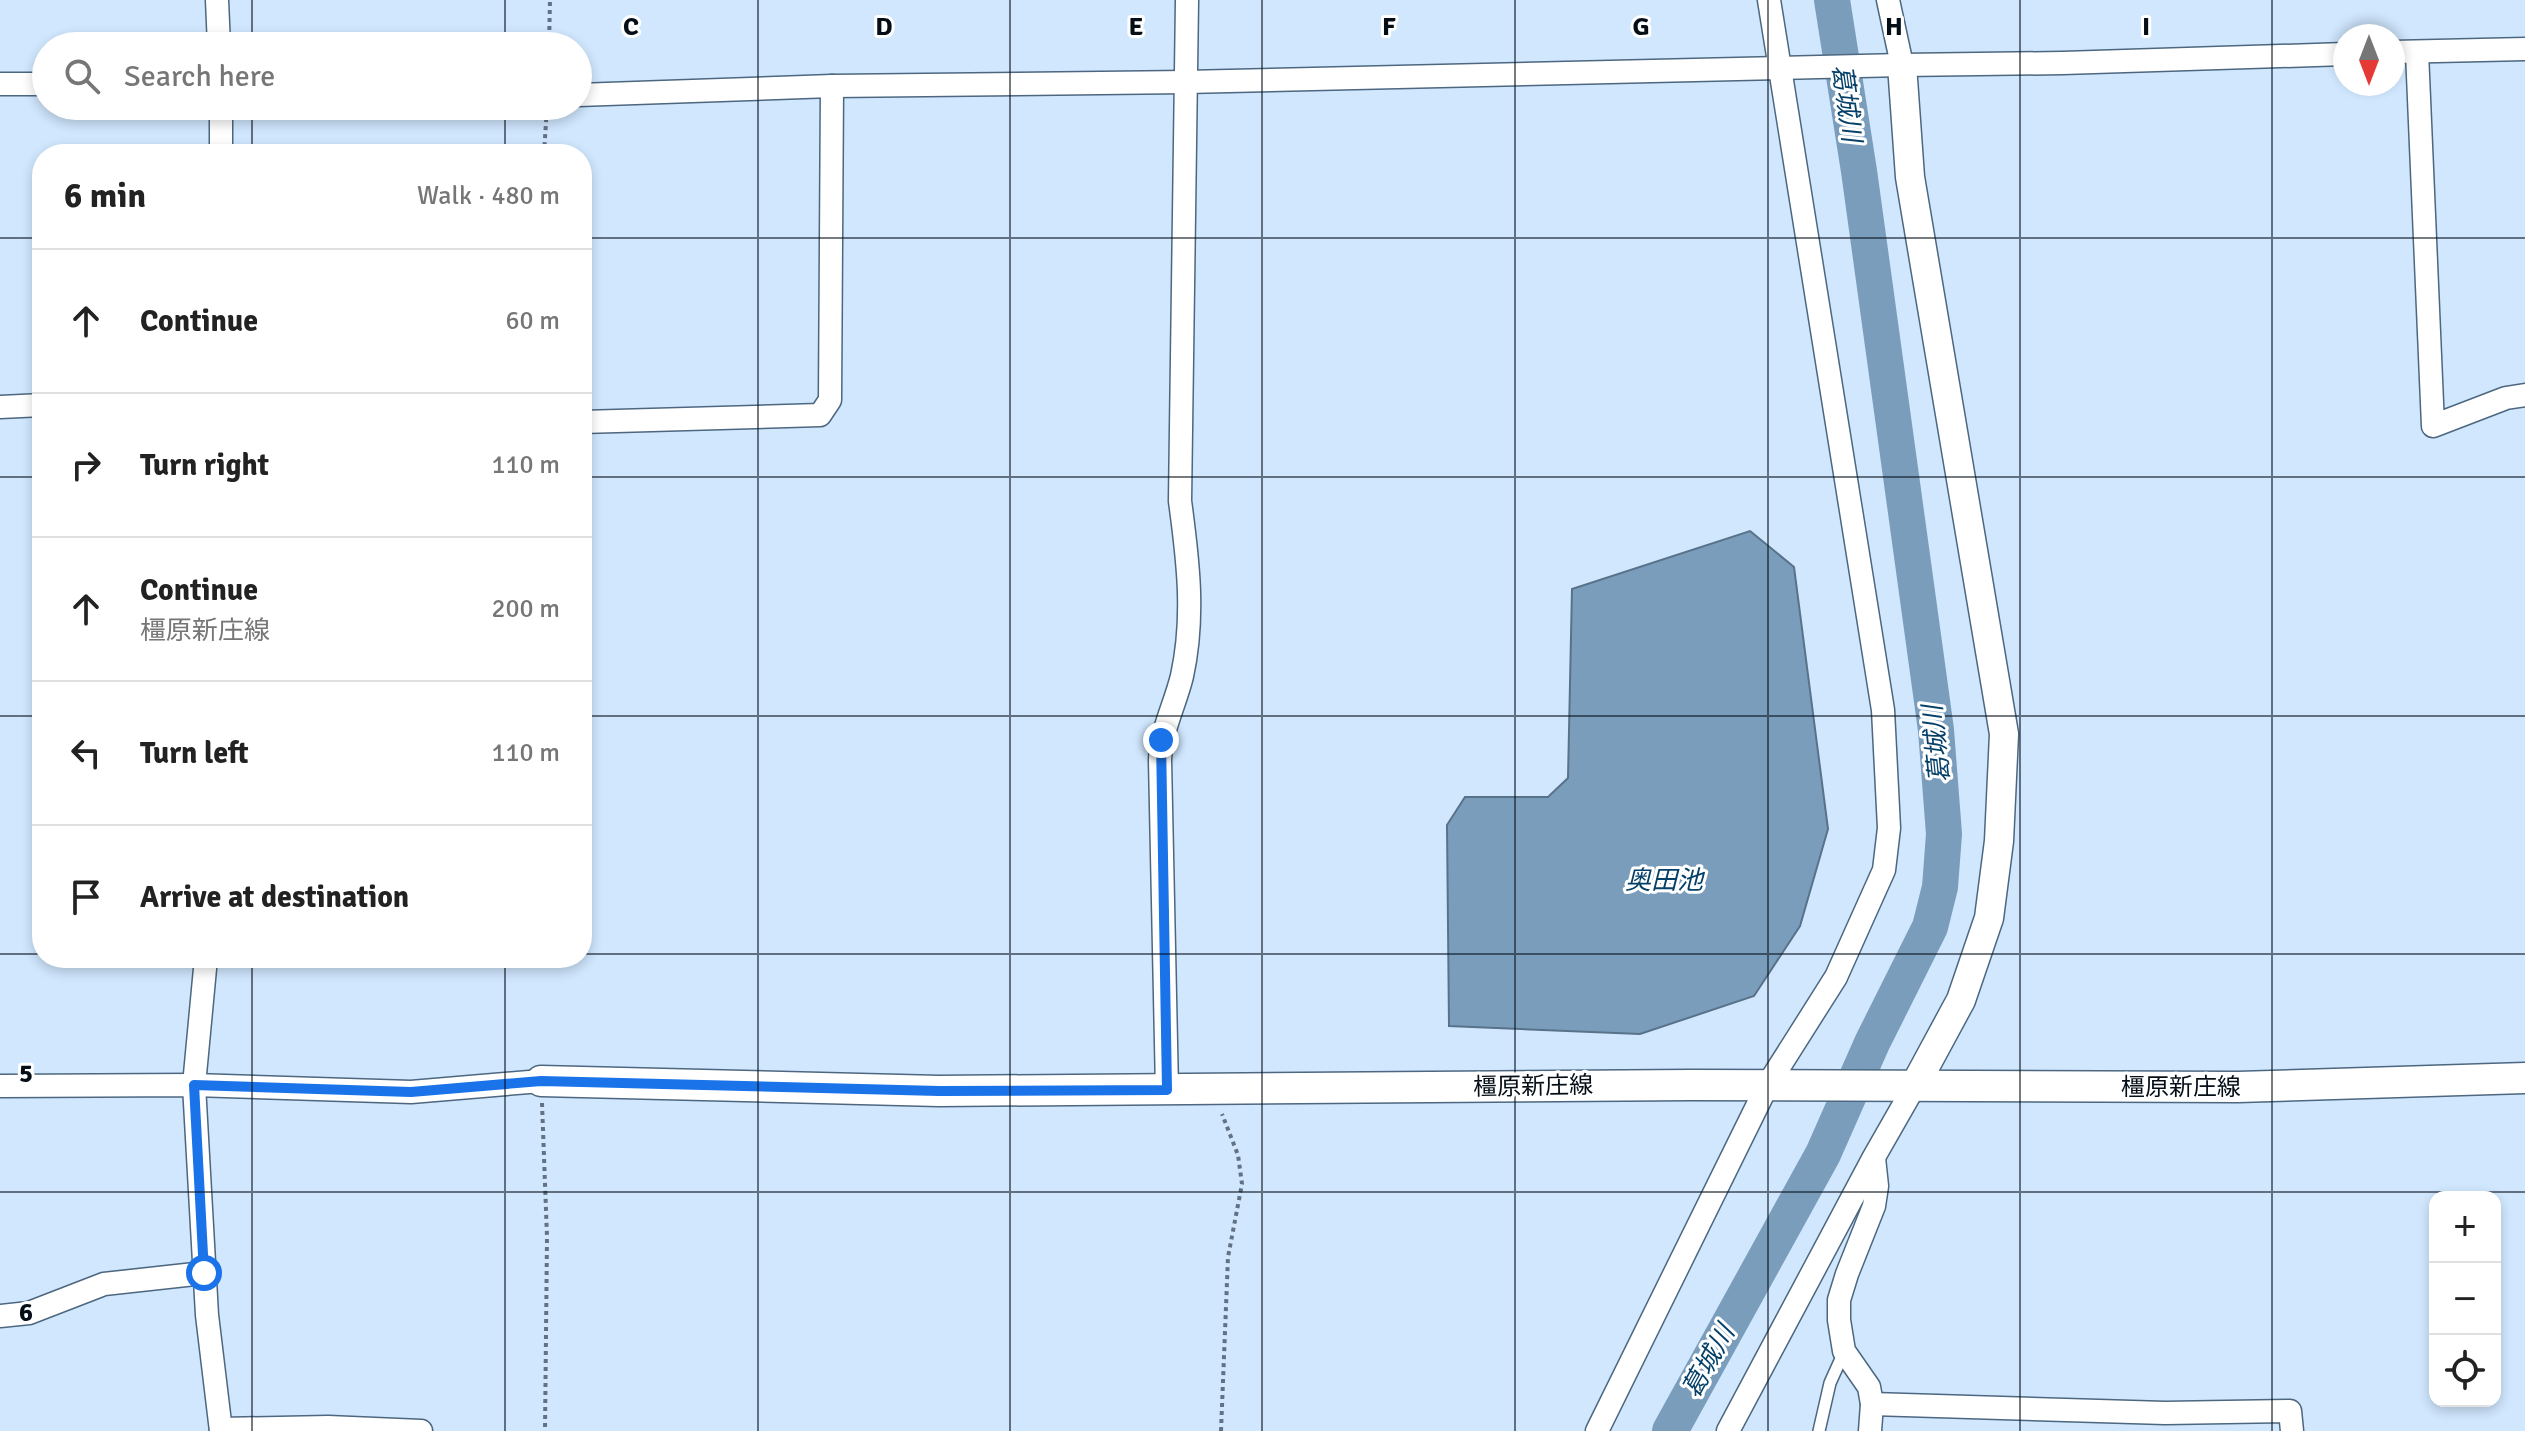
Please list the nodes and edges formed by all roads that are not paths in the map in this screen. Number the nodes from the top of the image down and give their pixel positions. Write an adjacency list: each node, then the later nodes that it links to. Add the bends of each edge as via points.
1 (217, 0): 5 (street)
2 (1187, 0): 12 (street)
3 (1769, 0): 11 (street)
4 (1888, 0): 10 (street)
5 (218, 32)
6 (2525, 49): 8 (street)
7 (2405, 52): 8 (street)
8 (2417, 52): 19 (street, via 2433,426)
9 (2333, 54): 10 (street)
10 (1894, 65): 11 (street); 29 (street, via 2004,734 1989,918 1961,1000)
11 (1785, 68): 12 (street); 28 (street, via 1883,710 1889,828 1884,870)
12 (1186, 82): 15 (street); 30 (street, via 1180,501 1190,575 1189,630 1182,676 1161,740)
13 (0, 84): 14 (street)
14 (32, 84)
15 (832, 86): 16 (street); 22 (street, via 830,400 820,415)
16 (592, 95)
17 (221, 120): 18 (street)
18 (221, 144)
19 (2525, 395)
20 (32, 405): 21 (street)
21 (0, 407)
22 (592, 422)
23 (205, 968): 26 (street)
24 (2525, 1078): 29 (main road, 橿原新庄線, via 2306,1086)
25 (541, 1081): 26 (street, via 411,1092); 30 (main road, 橿原新庄線, via 939,1091)
26 (194, 1085): 27 (street); 32 (street)
27 (0, 1086)
28 (1781, 1086): 29 (main road, 橿原新庄線); 30 (main road, 橿原新庄線); 38 (street)
29 (1906, 1087): 31 (street)
30 (1167, 1090)
31 (1874, 1157): 34 (street, via 1874,1206 1839,1300); 39 (street)
32 (204, 1273): 33 (street, via 104,1284 29,1313); 36 (street)
33 (0, 1316)
34 (1844, 1351): 35 (street, via 1869,1387); 40 (lane)
35 (1872, 1404): 41 (street); 42 (street, via 2165,1413 2290,1411)
36 (221, 1430): 37 (street)
37 (421, 1431)
38 (1597, 1431)
39 (1728, 1431)
40 (1819, 1431)
41 (1870, 1431)
42 (2292, 1431)

